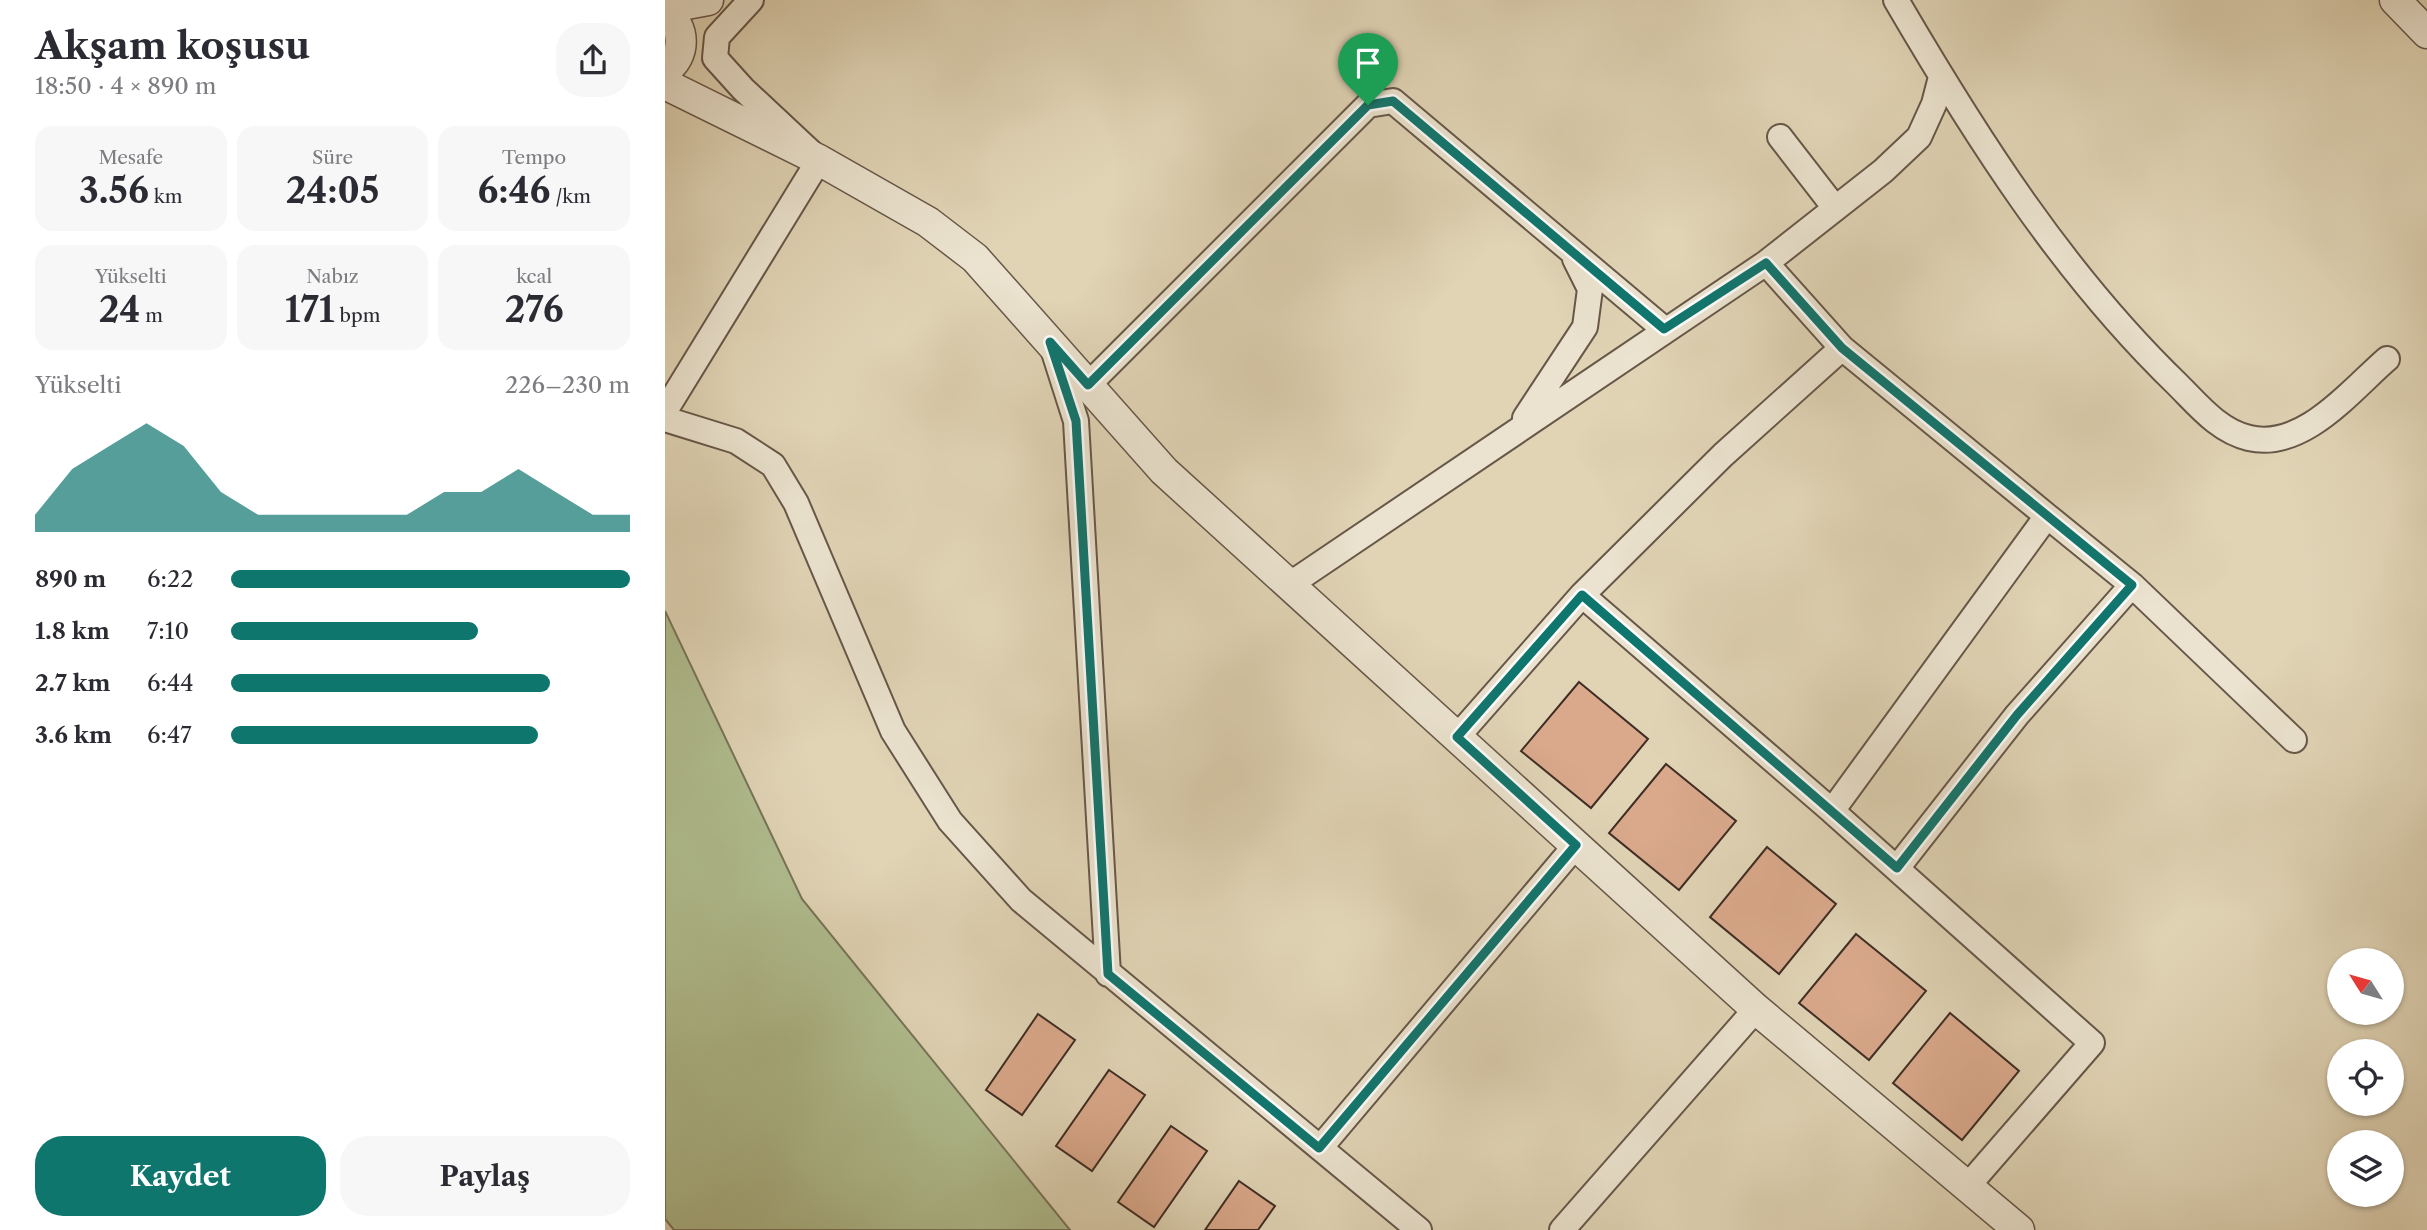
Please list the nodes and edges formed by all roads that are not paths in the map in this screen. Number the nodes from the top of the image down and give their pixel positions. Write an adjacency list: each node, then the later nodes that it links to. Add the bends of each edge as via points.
1 (708, 0): 5 (street)
2 (751, 0): 11 (street, via 717,37 715,58)
3 (1896, 0): 8 (street)
4 (2395, 0): 6 (street)
5 (665, 11): 7 (street, via 677,24 681,38 677,59)
6 (2419, 19)
7 (665, 70)
8 (1941, 77): 12 (street, via 1919,137); 18 (street, via 2068,265 2147,356 2220,426 2250,439 2284,437 2317,421)
9 (665, 84): 11 (street)
10 (1780, 137): 12 (street)
11 (819, 160): 16 (street, via 928,222 975,258); 20 (street)
12 (1835, 208): 14 (street)
13 (1570, 250): 15 (street); 19 (street, via 1393,101 1368,105); 22 (street, via 1590,289 1585,327)
14 (1766, 263): 15 (street); 17 (street)
15 (1664, 329): 22 (street)
16 (1050, 342): 19 (street); 32 (street, via 1076,421)
17 (1842, 348): 23 (street); 26 (street, via 1723,455)
18 (2387, 359)
19 (1088, 385): 24 (street, via 1164,471)
20 (665, 411)
21 (665, 419): 32 (street, via 736,441 773,465 796,503 893,731 950,821 1021,900)
22 (1517, 429): 24 (street)
23 (2047, 516): 25 (street); 29 (street)
24 (1289, 585): 27 (street)
25 (2132, 585): 28 (street); 31 (street, via 2017,715)
26 (1582, 595): 27 (street); 29 (street)
27 (1457, 737): 30 (street)
28 (2294, 740)
29 (1832, 811): 31 (street)
30 (1576, 845): 33 (street); 34 (street)
31 (1897, 868): 35 (street, via 2092,1043)
32 (1108, 974): 34 (street)
33 (1756, 1009): 35 (street); 37 (street)
34 (1319, 1148): 36 (street)
35 (1966, 1188): 38 (street)
36 (1419, 1230)
37 (1562, 1230)
38 (2019, 1230)

